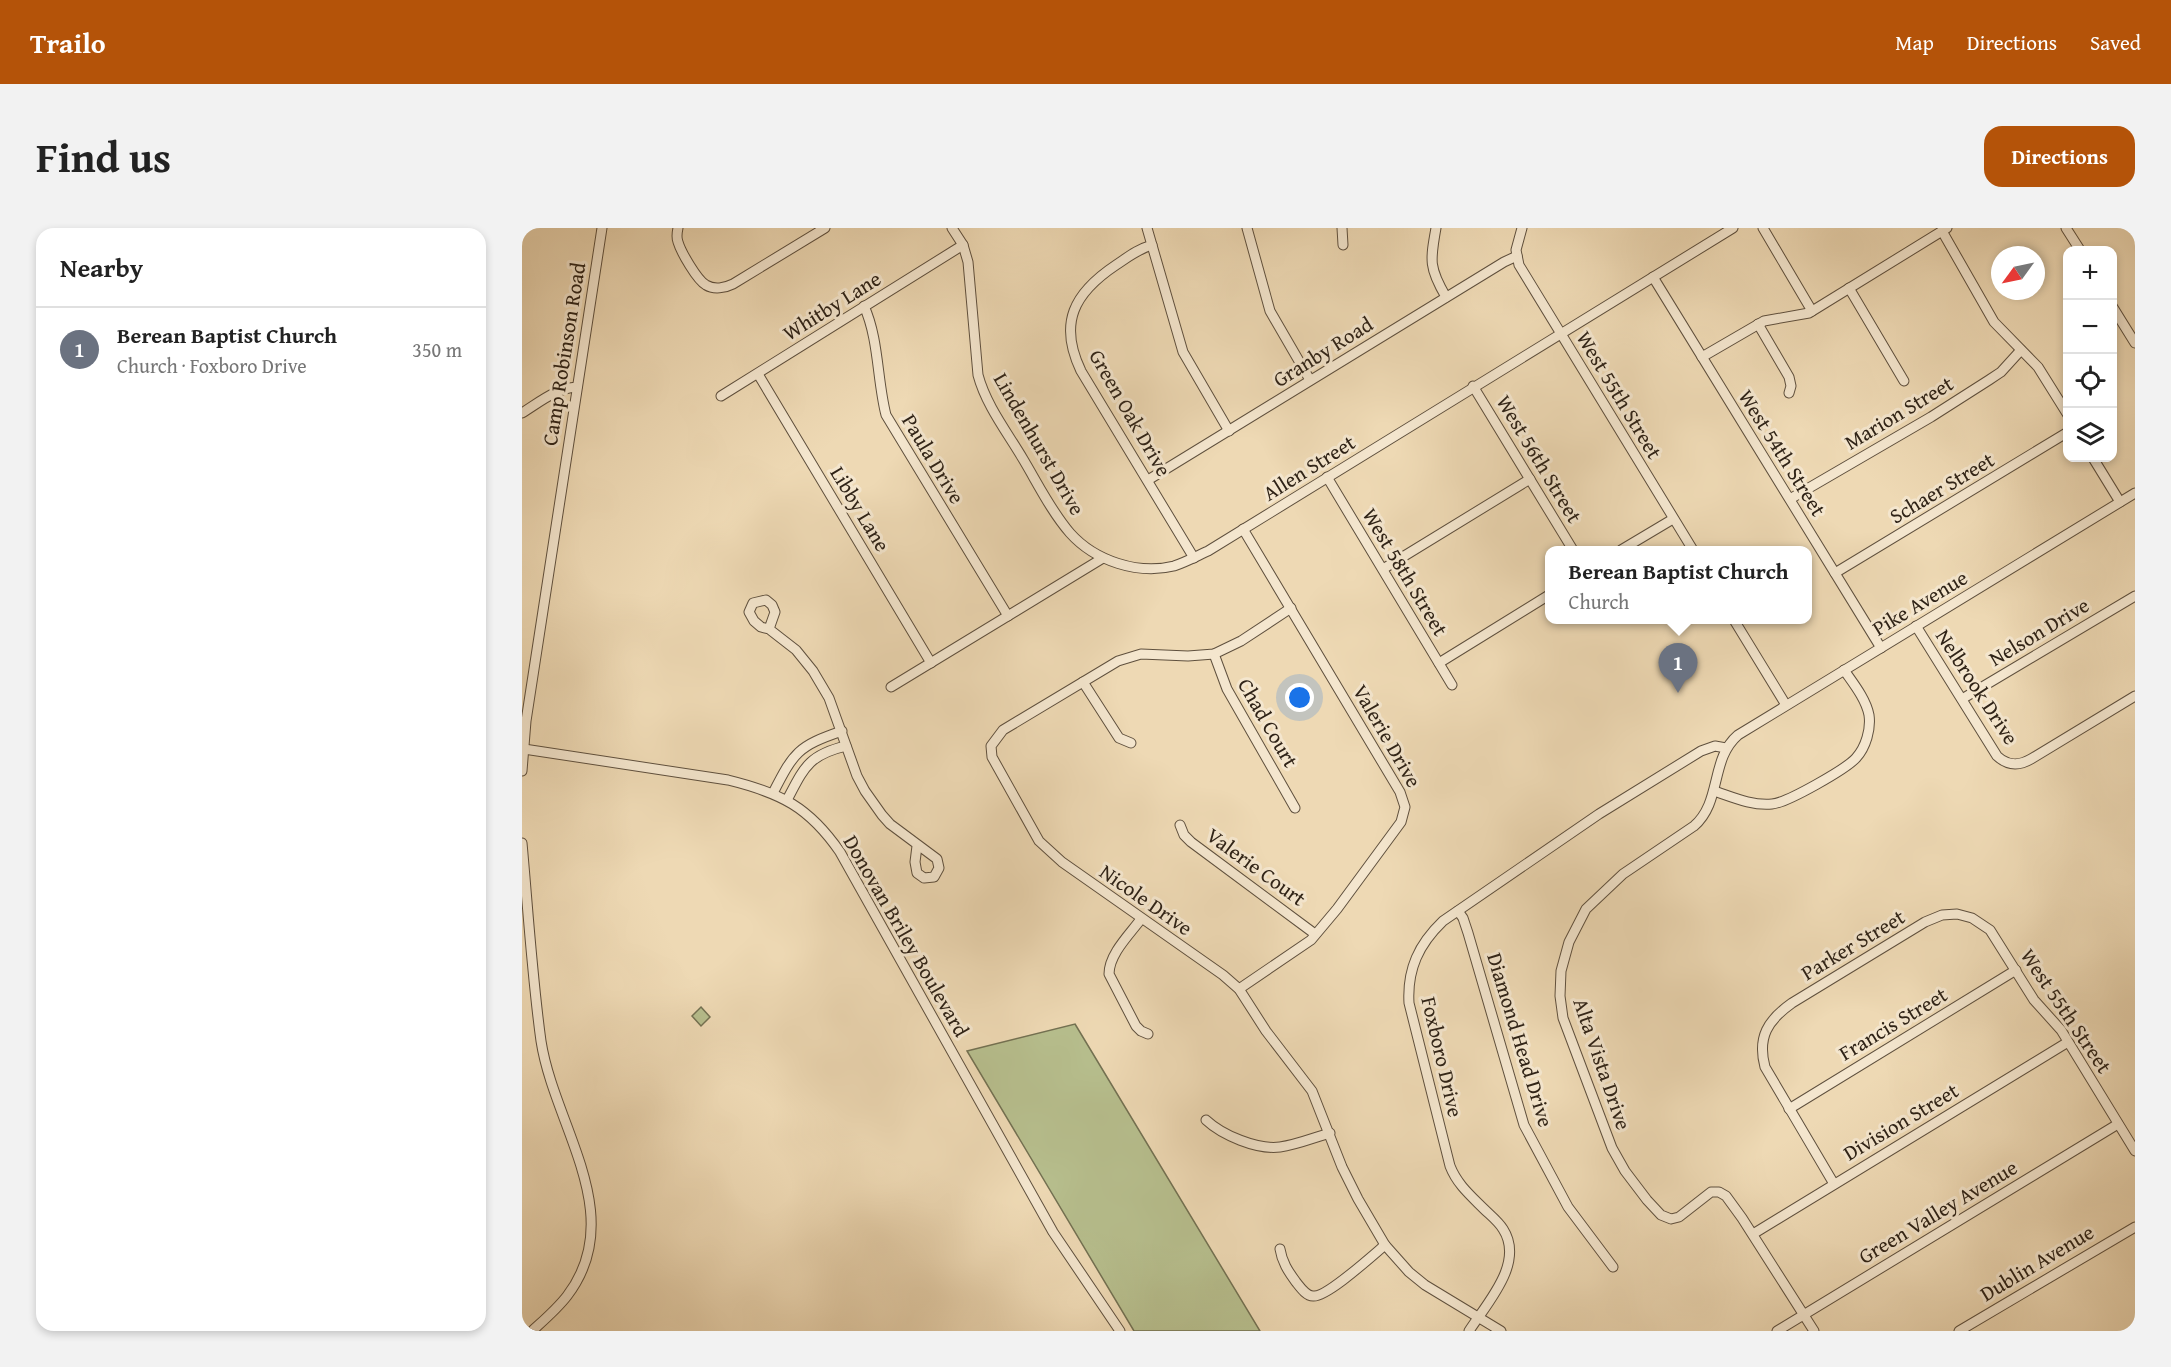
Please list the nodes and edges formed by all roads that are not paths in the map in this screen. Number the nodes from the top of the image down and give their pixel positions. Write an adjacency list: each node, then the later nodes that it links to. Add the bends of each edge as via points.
1 (602, 228): 33 (street, Camp Robinson Road)
2 (678, 228): 3 (street, via 679,246 697,276 705,285 716,288 733,284)
3 (825, 228)
4 (952, 228): 14 (street, Lindenhurst Drive)
5 (1147, 228): 15 (street)
6 (1246, 228): 31 (street, via 1270,311)
7 (1342, 228): 16 (street)
8 (1436, 228): 21 (street, via 1432,268)
9 (1522, 228): 18 (street)
10 (1733, 228): 19 (street, Allen Street)
11 (1763, 228): 23 (street)
12 (2066, 228): 17 (street)
13 (1945, 230): 20 (street); 28 (street, via 1994,322)
14 (963, 245): 22 (street, Whitby Lane); 53 (street, Lindenhurst Drive, via 968,262 978,375 984,393 1065,527 1081,544)
15 (1152, 245): 39 (street, via 1183,352); 44 (street, Green Oak Drive, via 1135,251 1090,284 1071,323 1072,349 1081,372)
16 (1343, 245)
17 (2077, 246)
18 (1517, 256): 21 (street, Granby Road); 26 (street, West 55th Street, via 1528,282)
19 (1653, 277): 26 (street, Allen Street); 29 (street, West 54th Street)
20 (1849, 288): 23 (street); 32 (street)
21 (1446, 297): 31 (street, Granby Road)
22 (864, 306): 30 (street, Whitby Lane); 60 (street, Paula Drive, via 886,415)
23 (1812, 311): 25 (street)
24 (2117, 314): 27 (street)
25 (1758, 324): 29 (street); 35 (street, via 1789,377)
26 (1560, 333): 34 (street, Allen Street); 48 (street, West 55th Street)
27 (2135, 343)
28 (2021, 350): 37 (street, via 2038,367); 46 (street, Marion Street, via 1989,380)
29 (1702, 357): 46 (street, West 54th Street)
30 (758, 374): 36 (street, Whitby Lane); 66 (street, Libby Lane)
31 (1310, 380): 39 (street, Granby Road)
32 (1904, 381)
33 (577, 387): 38 (street, via 556,392); 80 (street, Camp Robinson Road)
34 (1473, 387): 42 (street, Allen Street); 43 (street, West 56th Street)
35 (1790, 393)
36 (721, 396)
37 (2063, 408)
38 (522, 413)
39 (1229, 431): 44 (street, Granby Road)
40 (2063, 434): 56 (street, Schaer Street)
41 (2095, 462): 47 (street)
42 (1327, 477): 49 (street, Allen Street); 55 (street, West 58th Street)
43 (1530, 479): 50 (street, West 56th Street); 55 (street)
44 (1148, 480): 54 (street, Green Oak Drive)
45 (2135, 493): 47 (street, Pike Avenue)
46 (1790, 499): 56 (street, West 54th Street)
47 (2120, 502): 62 (street, Pike Avenue)
48 (1673, 519): 51 (street); 52 (street, West 55th Street)
49 (1243, 529): 54 (street, Allen Street); 59 (street, Valerie Drive)
50 (1571, 546)
51 (1628, 546)
52 (1690, 546)
53 (1103, 558): 54 (street, Allen Street, via 1154,568); 60 (street)
54 (1194, 558)
55 (1383, 569): 67 (street, West 58th Street)
56 (1835, 573): 64 (street, West 54th Street)
57 (2135, 596): 73 (street, Nelson Drive)
58 (1545, 597): 67 (street)
59 (1290, 608): 65 (street, Nicole Drive); 95 (street, Valerie Drive, via 1405,804 1401,822)
60 (1008, 616): 66 (street)
61 (1736, 624): 74 (street)
62 (1916, 626): 64 (street, Pike Avenue); 73 (street, Nelbrook Drive)
63 (768, 629): 75 (street, via 796,650 813,671)
64 (1881, 648): 68 (street, Pike Avenue)
65 (1214, 654): 69 (street, Nicole Drive, via 1141,654 1118,661); 88 (street, Chad Court, via 1227,689)
66 (931, 663): 71 (street)
67 (1439, 663): 70 (street, West 58th Street)
68 (1845, 670): 74 (street, Pike Avenue); 85 (street, via 1869,714 1865,744 1856,759 1792,798 1774,804 1752,803)
69 (1083, 682): 77 (street, via 1119,738); 93 (street, Nicole Drive, via 1003,730 991,746 992,757 1044,846)
70 (1452, 685)
71 (891, 687)
72 (2135, 696): 73 (street, Nelbrook Drive, via 2031,759 2013,764 1997,756)
73 (1962, 699)
74 (1786, 705): 79 (street, Pike Avenue, via 1745,730)
75 (842, 731): 76 (street); 78 (street)
76 (811, 742): 81 (street); 82 (street)
77 (1131, 743)
78 (846, 746): 81 (street); 91 (street, via 873,804)
79 (1726, 748): 85 (street, Alta Vista Drive); 92 (street, Foxboro Drive, via 1708,748 1674,767)
80 (524, 749): 83 (street, Camp Robinson Road); 86 (street, Donovan Briley Boulevard, via 728,780)
81 (819, 755): 84 (street)
82 (791, 761): 84 (street); 86 (street)
83 (522, 771)
84 (804, 771): 87 (street)
85 (1714, 791): 107 (street, Alta Vista Drive, via 1697,824 1623,874 1586,909 1569,942 1559,985 1560,1006 1612,1148 1647,1200 1661,1215 1671,1219 1714,1191 1723,1194)
86 (773, 793): 87 (street, Donovan Briley Boulevard)
87 (787, 800): 114 (street, Donovan Briley Boulevard, via 817,824 840,852 1047,1222)
88 (1295, 808)
89 (1180, 825): 95 (street, Valerie Court, via 1191,842)
90 (522, 843): 113 (street, via 541,1042 589,1195 592,1223 589,1254 580,1276 562,1302)
91 (917, 846)
92 (1458, 911): 110 (street, Diamond Head Drive, via 1468,933 1524,1125 1568,1207); 112 (street, Foxboro Drive, via 1432,932 1418,954 1409,978 1409,1003 1450,1166 1462,1188 1503,1229 1511,1251 1508,1269)
93 (1141, 919): 97 (street, Nicole Drive); 98 (street, via 1116,954 1109,974 1136,1026)
94 (1983, 924): 96 (street, West 55th Street); 100 (street, Parker Street, via 1957,914 1925,922 1779,1012 1769,1025 1762,1057)
95 (1316, 934): 97 (street, Valerie Drive)
96 (2016, 970): 99 (street, West 55th Street, via 2039,1007); 100 (street, Francis Street)
97 (1239, 989): 103 (street, Nicole Drive, via 1312,1091)
98 (1148, 1034)
99 (2068, 1042): 102 (street, West 55th Street); 105 (street, Division Street)
100 (1789, 1109): 105 (street)
101 (1206, 1120): 103 (street, via 1231,1137 1269,1147)
102 (2118, 1124): 104 (street, West 55th Street); 111 (street, Green Valley Avenue)
103 (1329, 1133): 108 (street, Nicole Drive, via 1358,1200)
104 (2135, 1151)
105 (1834, 1184): 107 (street, Division Street)
106 (2135, 1227): 119 (street, Dublin Avenue)
107 (1753, 1234): 111 (street)
108 (1385, 1245): 109 (street, via 1328,1292 1314,1296 1292,1277); 112 (street, Nicole Drive, via 1425,1285)
109 (1280, 1248)
110 (1612, 1267)
111 (1803, 1315): 117 (street, Green Valley Avenue); 118 (street)
112 (1478, 1316): 115 (street, Foxboro Drive); 116 (street, Nicole Drive)
113 (532, 1331)
114 (1120, 1331)
115 (1468, 1331)
116 (1501, 1331)
117 (1777, 1331)
118 (1814, 1331)
119 (1959, 1331)

